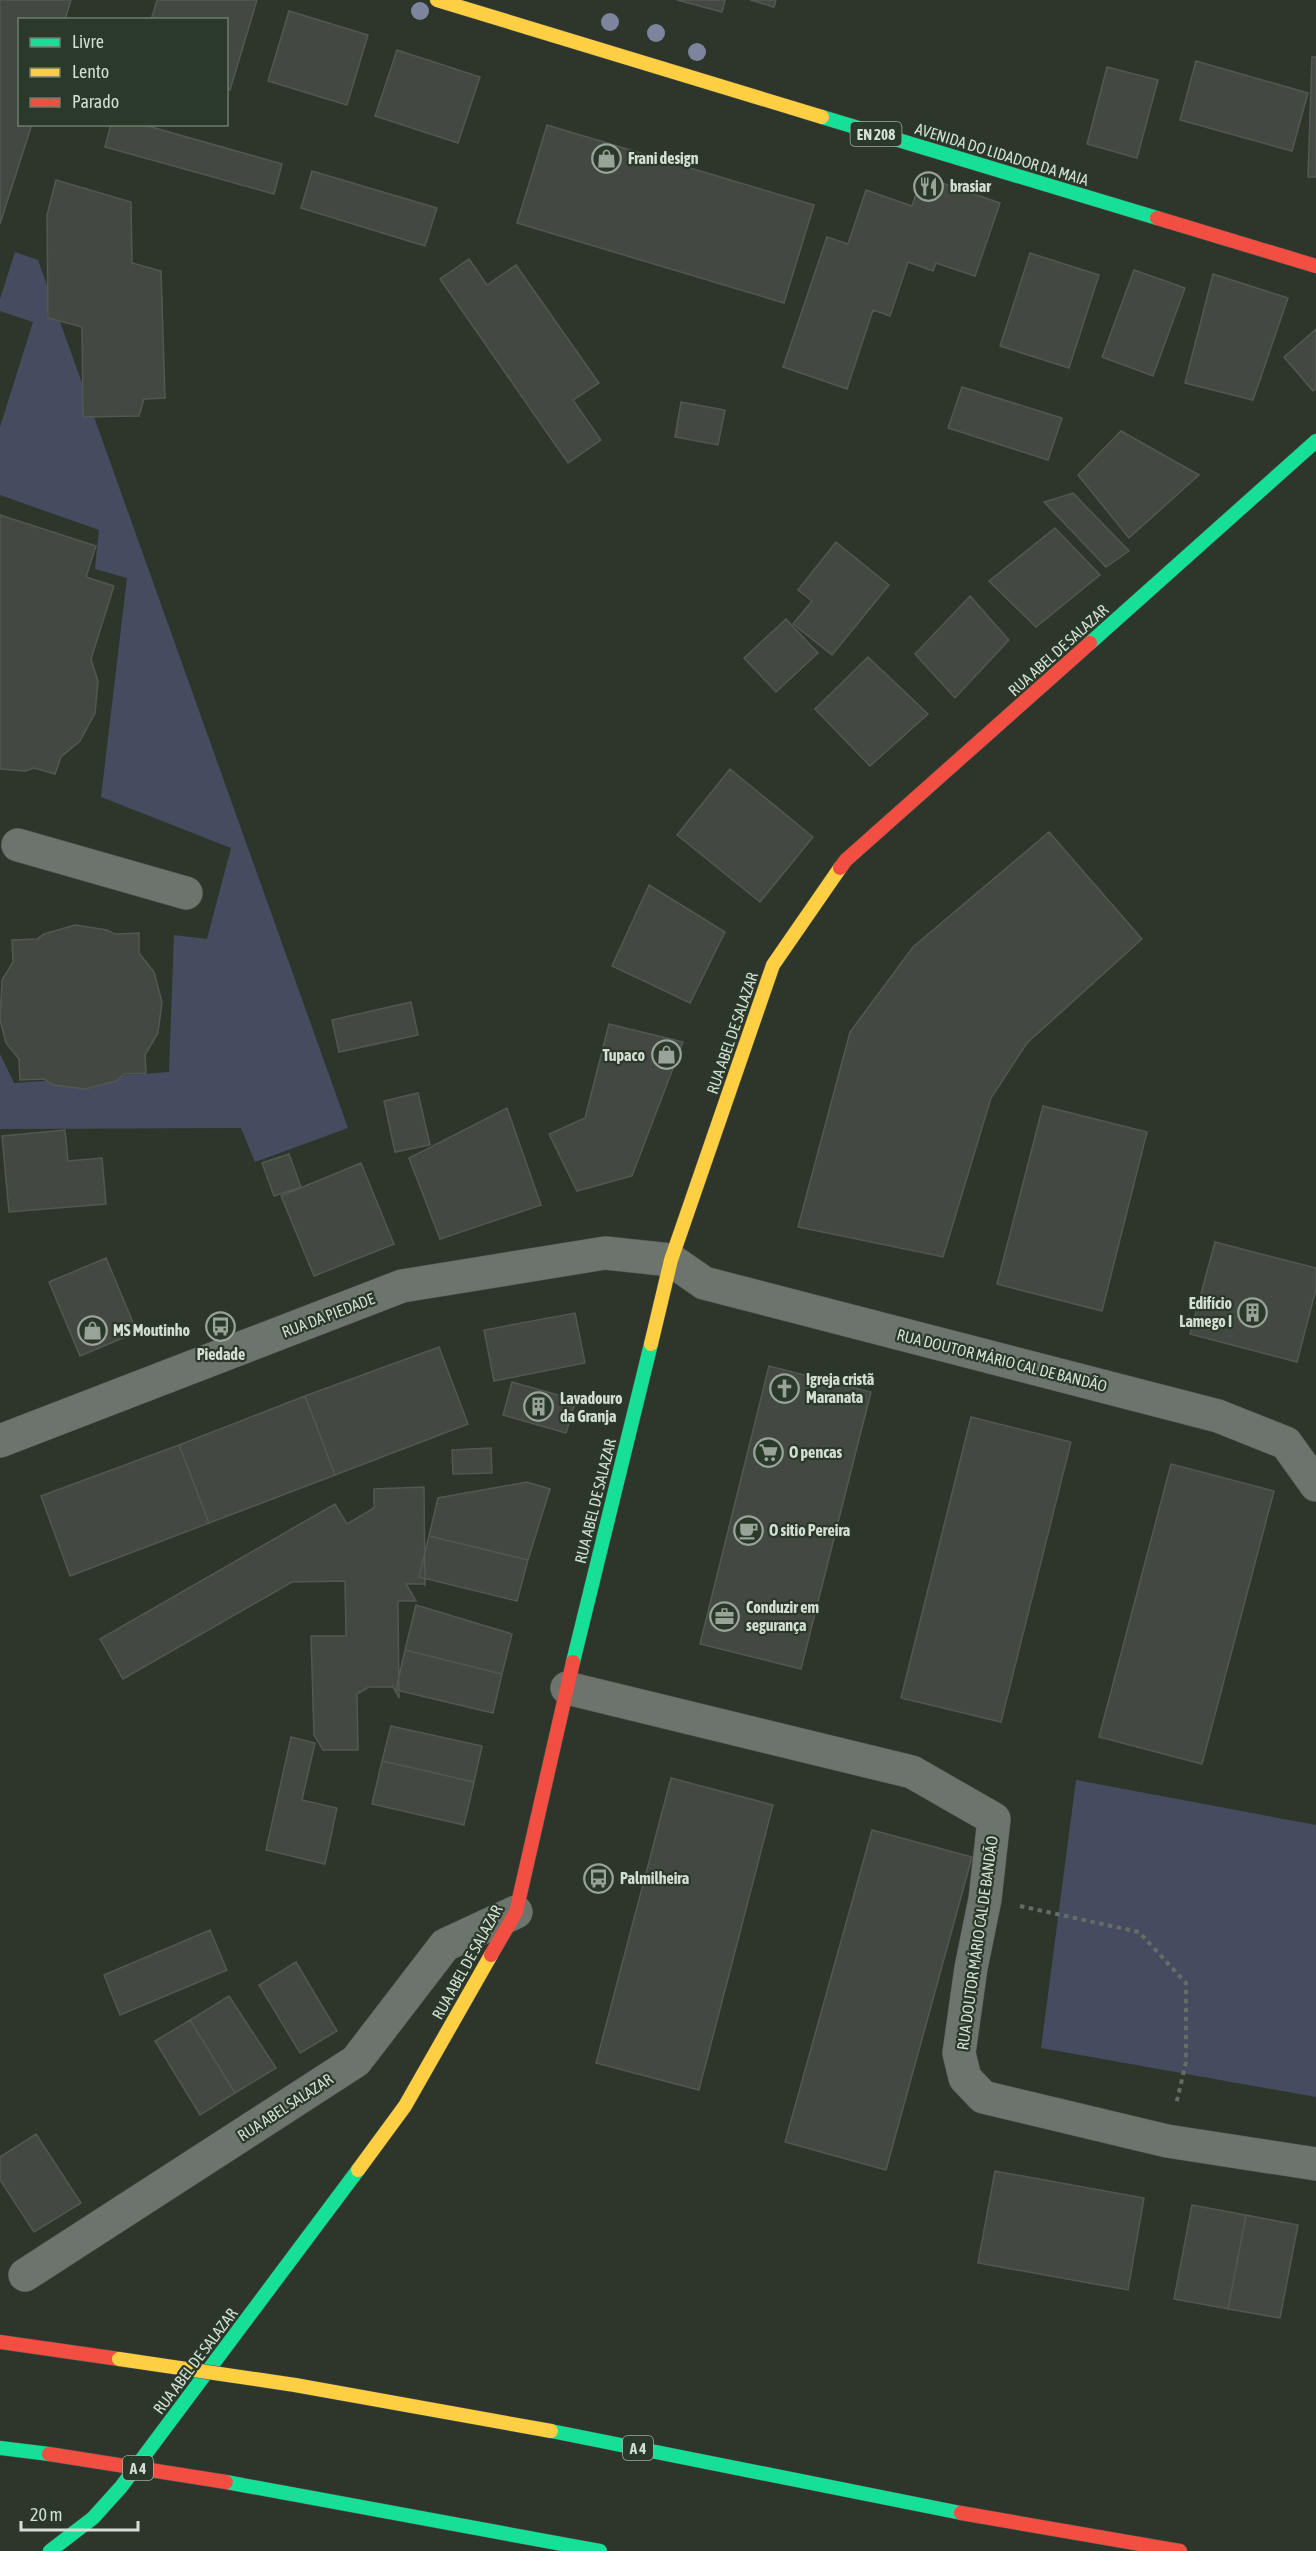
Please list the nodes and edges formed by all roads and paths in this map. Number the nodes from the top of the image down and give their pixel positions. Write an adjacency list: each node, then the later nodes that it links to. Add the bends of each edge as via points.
1 (437, 0): 2 (main road, AVENIDA DO LIDADOR DA MAIA / EN 208)
2 (1316, 266)
3 (1316, 441): 6 (main road, RUA ABEL DE SALAZAR, via 846,860 773,965)
4 (6, 843): 5 (street)
5 (186, 894)
6 (671, 1260): 7 (street, RUA DA PIEDADE, via 605,1253 402,1286); 8 (street, RUA DOUTOR MÁRIO CAL DE BANDÃO, via 704,1283 1218,1416 1286,1443); 9 (main road, RUA ABEL DE SALAZAR)
7 (0, 1441)
8 (1316, 1485)
9 (567, 1688): 10 (street, RUA DOUTOR MÁRIO CAL DE BANDÃO, via 912,1772 994,1819); 11 (main road, RUA ABEL DE SALAZAR)
10 (985, 1899): 12 (path, via 1139,1932 1186,1983 1186,2062); 12 (street, RUA DOUTOR MÁRIO CAL DE BANDÃO, via 959,2054 965,2078 983,2097)
11 (516, 1912): 14 (street, RUA ABEL SALAZAR, via 445,1945 356,2061); 17 (main road, RUA ABEL DE SALAZAR, via 405,2106 121,2487 93,2518)
12 (1167, 2141): 13 (street, RUA DOUTOR MÁRIO CAL DE BANDÃO)
13 (1316, 2164)
14 (24, 2275)
15 (0, 2342): 19 (main road, A 4, bridge, via 295,2385 608,2442 979,2517)
16 (0, 2448): 18 (main road, A 4, bridge, via 226,2482)
17 (50, 2551)
18 (600, 2551)
19 (1180, 2551)

